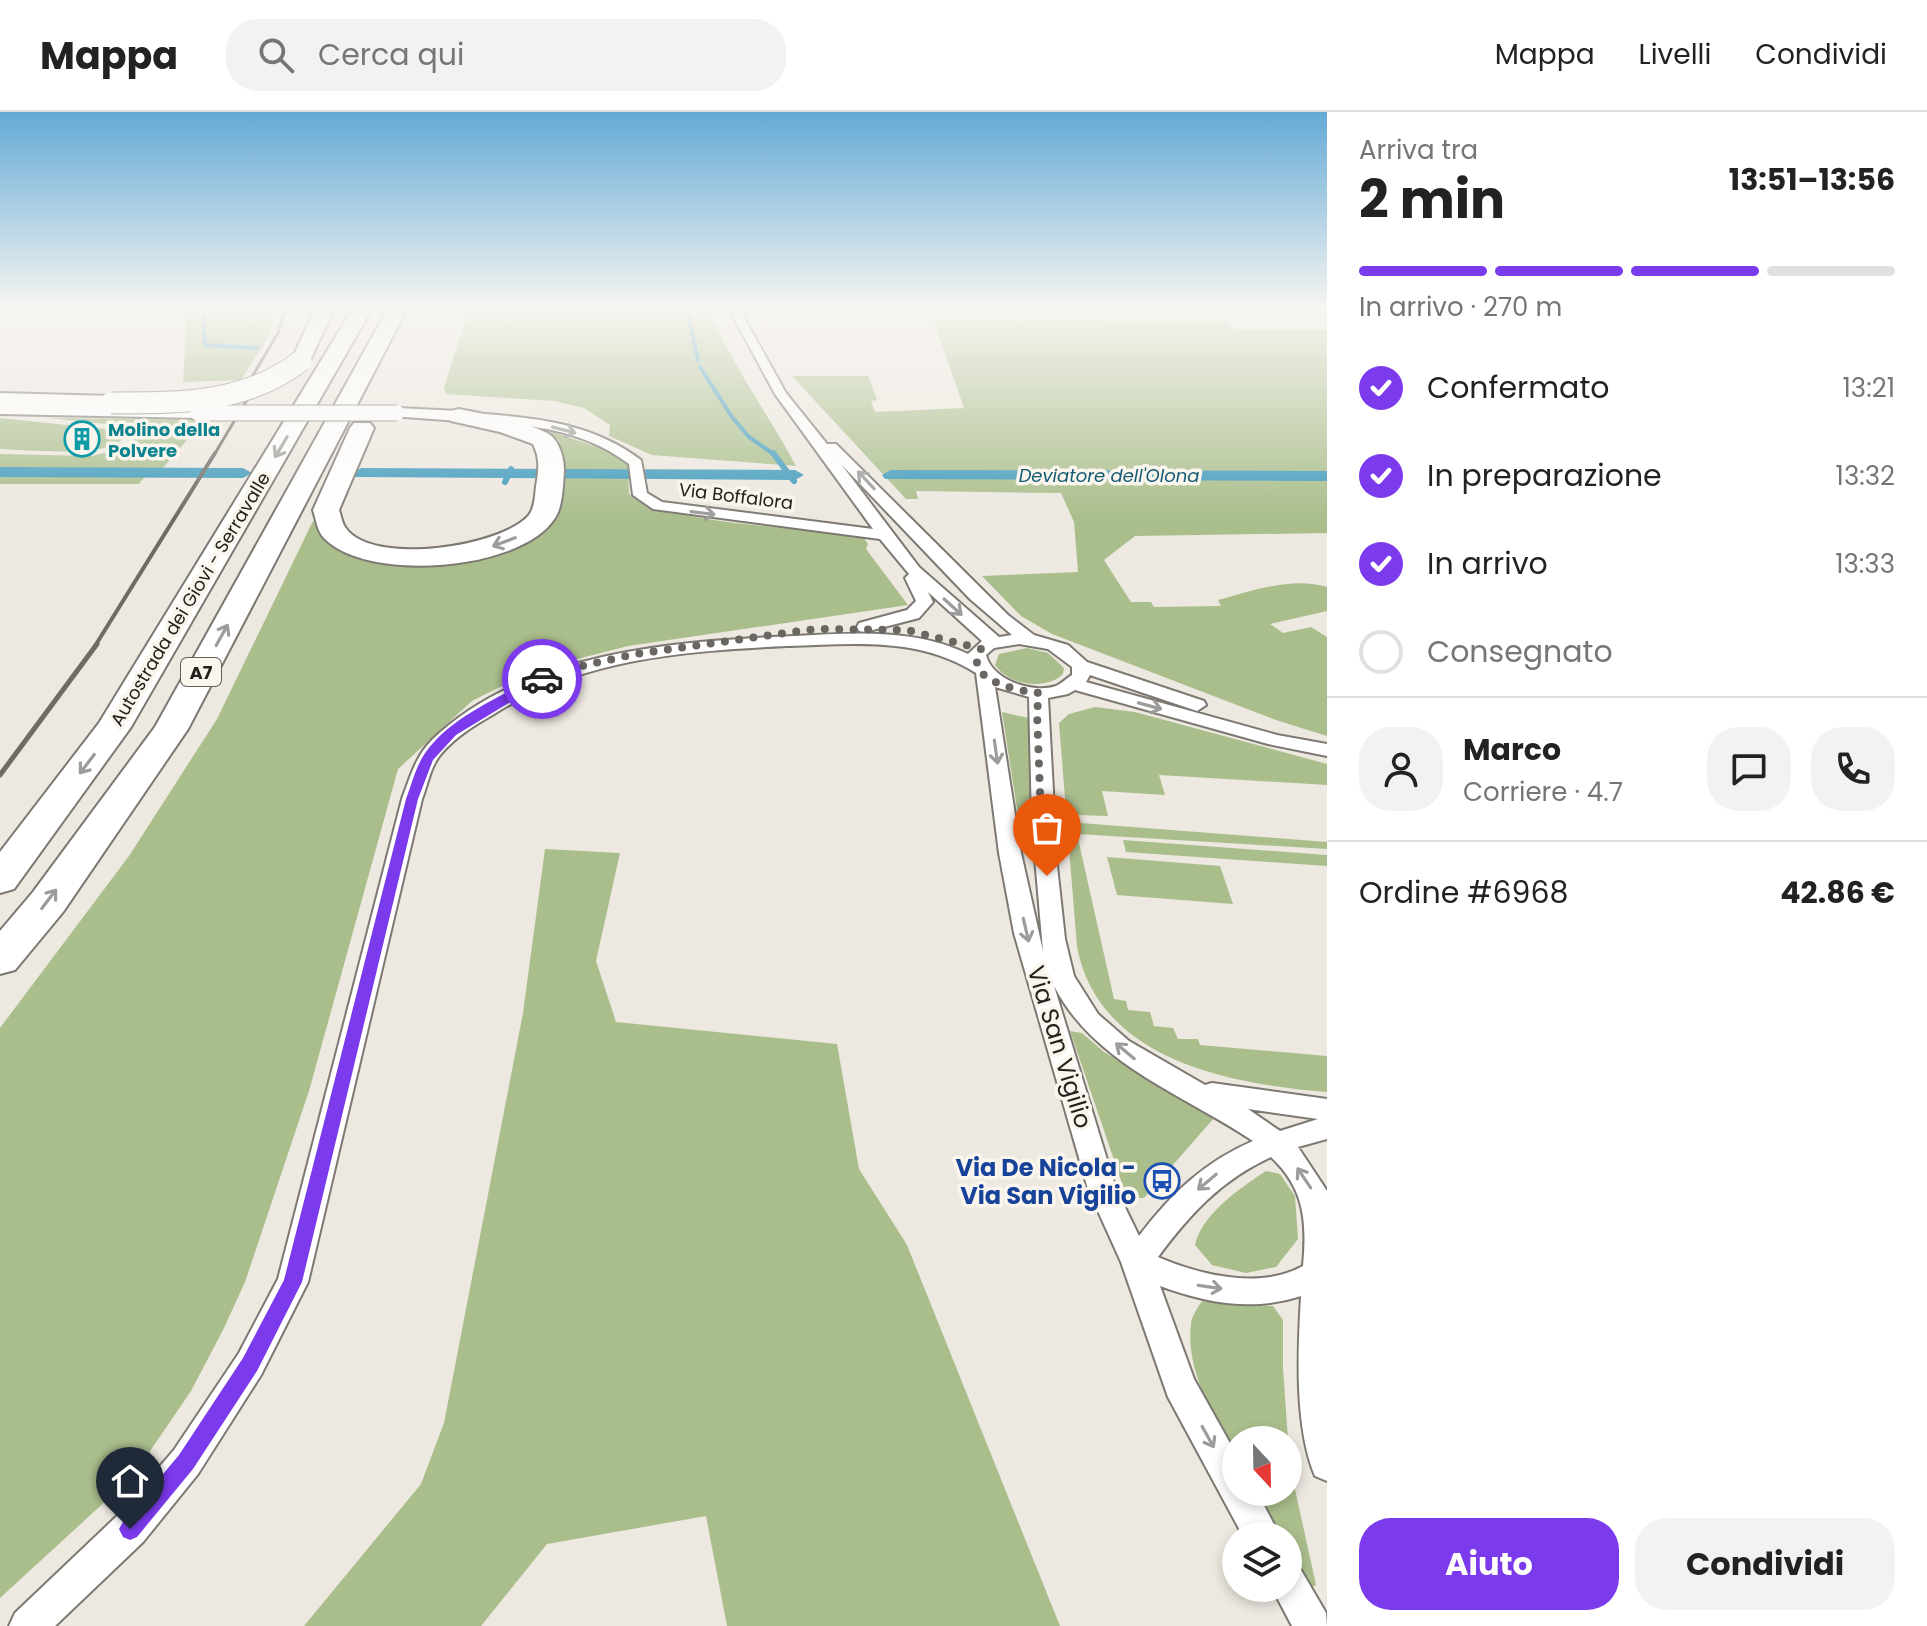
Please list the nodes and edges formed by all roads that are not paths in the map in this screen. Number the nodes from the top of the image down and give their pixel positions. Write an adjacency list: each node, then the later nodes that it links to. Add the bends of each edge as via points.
1 (278, 378): 6 (highway, bridge, via 231,395 164,403)
2 (322, 378): 20 (highway, Autostrada dei Giovi - Serravalle / A7, one-way to 20, via 114,727)
3 (362, 378): 21 (highway, Autostrada dei Giovi - Serravalle / A7, one-way to 3, via 48,902 171,729)
4 (372, 378): 8 (highway, one-way to 4, via 542,439 551,474 543,516 502,544 458,554 407,557 357,549 326,524 326,510 376,397)
5 (770, 378): 9 (street)
6 (0, 400)
7 (0, 409): 8 (street, Via Boffalora, bridge)
8 (459, 416): 10 (street, Via Boffalora, one-way to 10, via 572,431 609,445 636,463 640,495 658,506)
9 (809, 428): 10 (street); 12 (street, one-way to 9, via 855,468)
10 (885, 535): 11 (street)
11 (913, 570): 12 (street, via 933,580); 13 (street, via 925,602 913,614); 16 (street, one-way to 16)
12 (953, 573): 14 (street)
13 (865, 627): 15 (street); 16 (street, via 907,630)
14 (1029, 640): 16 (street); 17 (street, via 1066,651)
15 (717, 645): 16 (street, via 855,638 896,640); 31 (street, via 626,655 546,677 481,712 427,759 412,799 293,1282 250,1364 186,1462 130,1529)
16 (984, 658): 18 (street, via 1008,688); 26 (street, Via San Vigilio, one-way to 26, via 1026,933 1102,1189)
17 (1078, 675): 18 (street); 19 (street, via 1275,740)
18 (1039, 693): 22 (street, Via San Vigilio, one-way to 18, via 1132,1058 1084,1014 1066,988 1051,927)
19 (1327, 749)
20 (0, 880)
21 (0, 959)
22 (1173, 1080): 23 (street, via 1233,1098); 25 (street, Via San Vigilio, via 1226,1108)
23 (1327, 1110)
24 (1327, 1128): 25 (street)
25 (1275, 1144): 26 (street, one-way to 26, via 1209,1179 1186,1199); 27 (street, Via San Vigilio, one-way to 25, via 1323,1237 1313,1192)
26 (1136, 1262): 27 (street, one-way to 27, via 1175,1280 1246,1292 1288,1289); 28 (street, Via San Vigilio, one-way to 28, via 1180,1386)
27 (1322, 1271): 29 (street, via 1318,1417)
28 (1222, 1463)
29 (1327, 1464)
30 (1299, 1602): 32 (street)
31 (28, 1626)
32 (1313, 1626)

